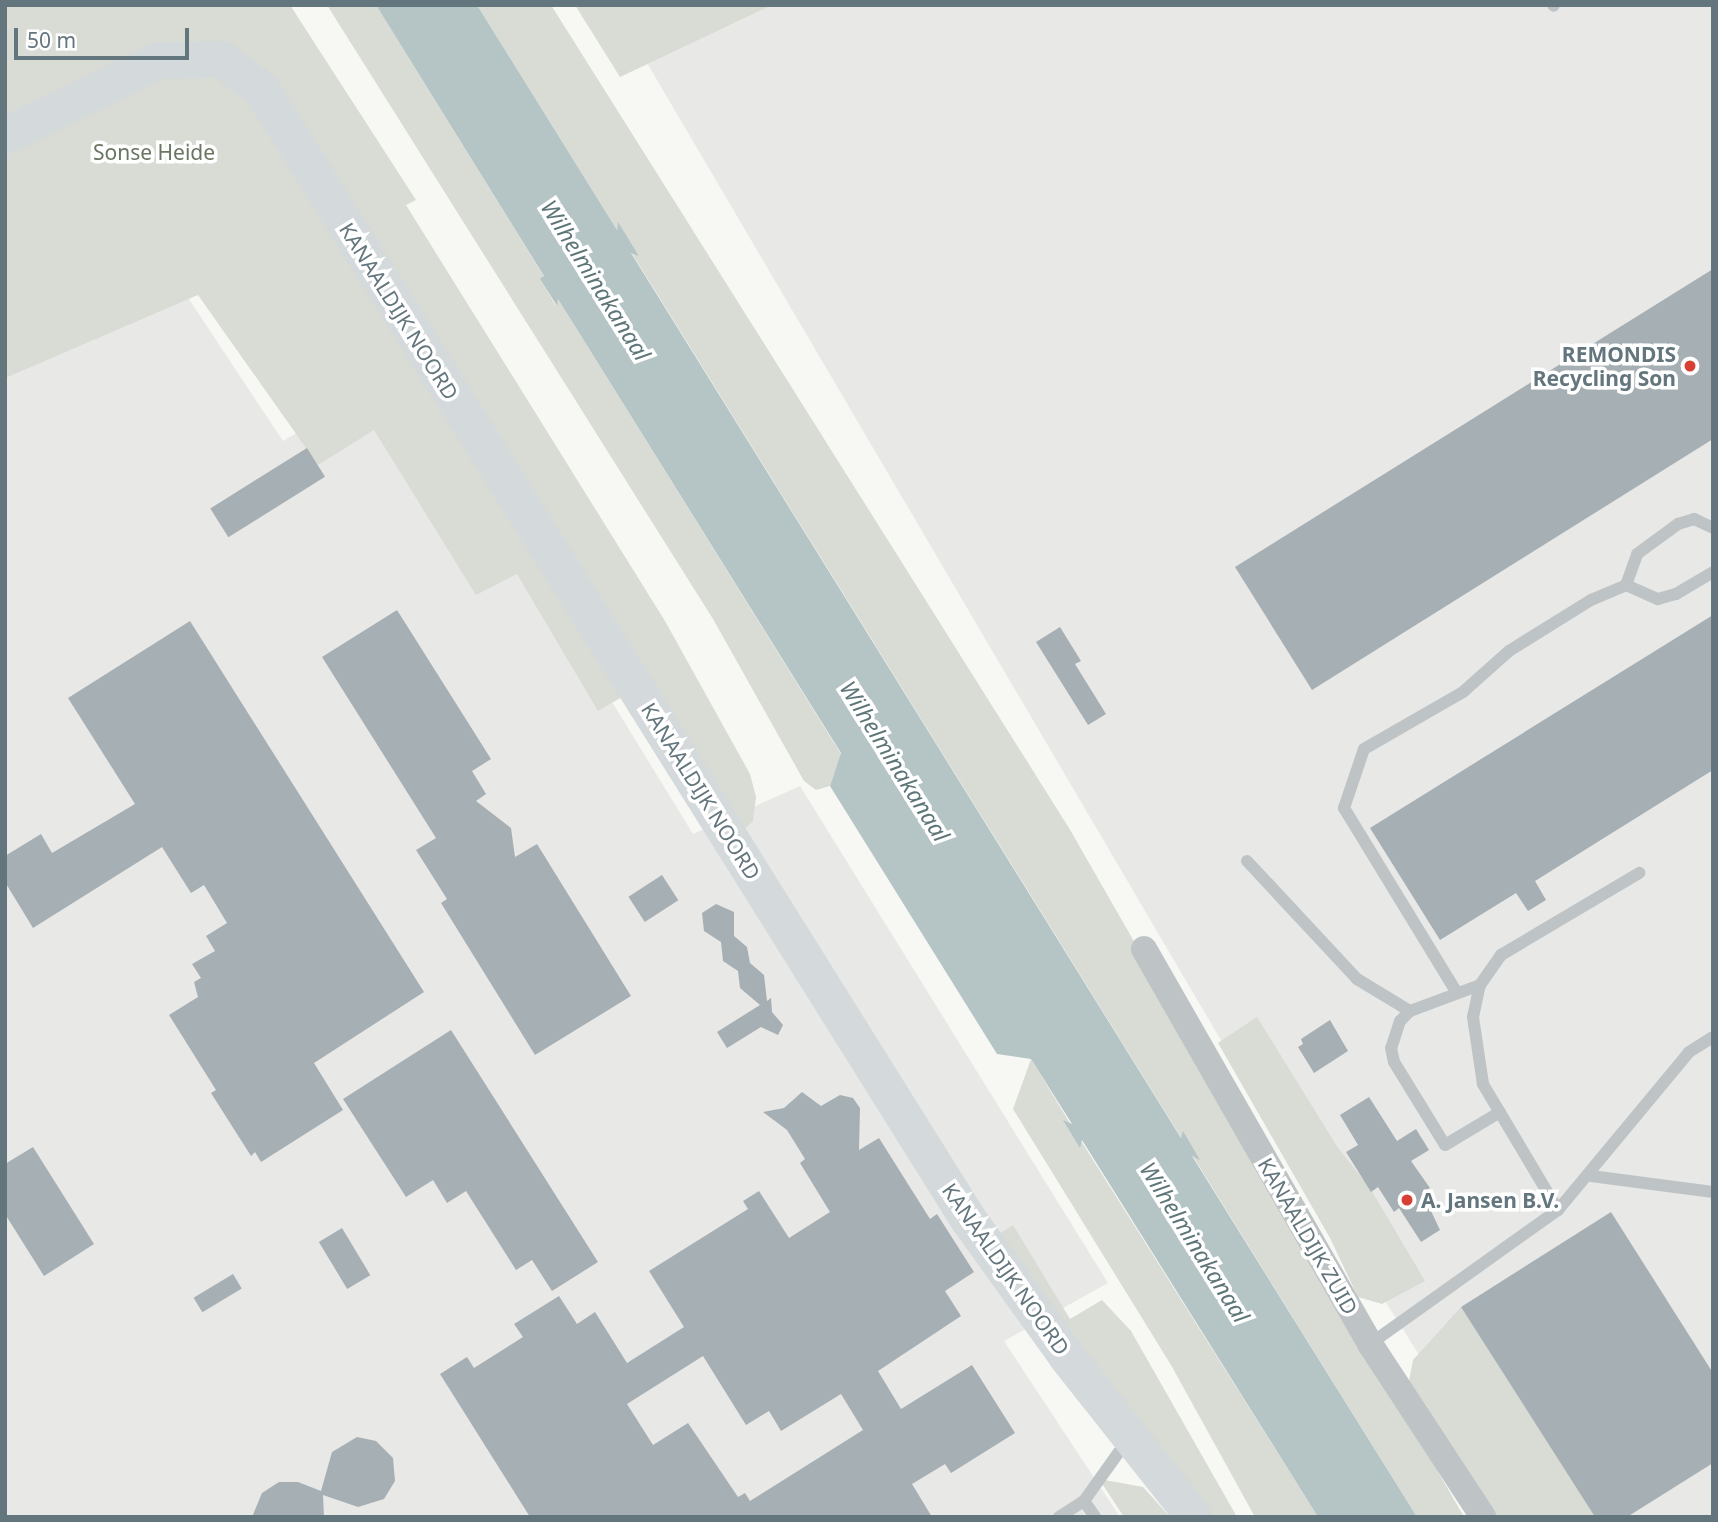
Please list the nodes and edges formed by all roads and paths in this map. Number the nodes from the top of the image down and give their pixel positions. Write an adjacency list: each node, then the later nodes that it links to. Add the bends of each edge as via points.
1 (5, 135): 17 (street, KANAALDIJK NOORD, via 159,60 222,60 261,89 968,1219)
2 (1713, 528): 4 (lane, via 1694,519 1671,528 1637,555)
3 (1713, 572): 4 (lane, via 1658,599)
4 (1626, 585): 9 (lane, via 1591,600 1521,643 1463,692 1364,749 1344,808)
5 (1247, 861): 10 (lane, via 1357,979)
6 (1639, 873): 8 (lane, via 1502,955)
7 (1144, 948): 16 (street, KANAALDIJK ZUID)
8 (1480, 985): 9 (lane); 12 (lane, via 1473,1017 1476,1051 1483,1084)
9 (1457, 993): 10 (lane)
10 (1410, 1011): 12 (lane, via 1394,1034 1394,1062 1445,1145)
11 (1713, 1037): 13 (lane, via 1689,1052)
12 (1500, 1112): 15 (lane)
13 (1591, 1176): 14 (lane); 15 (lane)
14 (1713, 1192)
15 (1558, 1210): 16 (lane)
16 (1370, 1344): 22 (street, KANAALDIJK ZUID)
17 (1130, 1436): 18 (lane); 21 (street, KANAALDIJK NOORD)
18 (1084, 1501): 19 (lane); 20 (lane)
19 (1059, 1517)
20 (1095, 1517)
21 (1194, 1517)
22 (1483, 1517)

